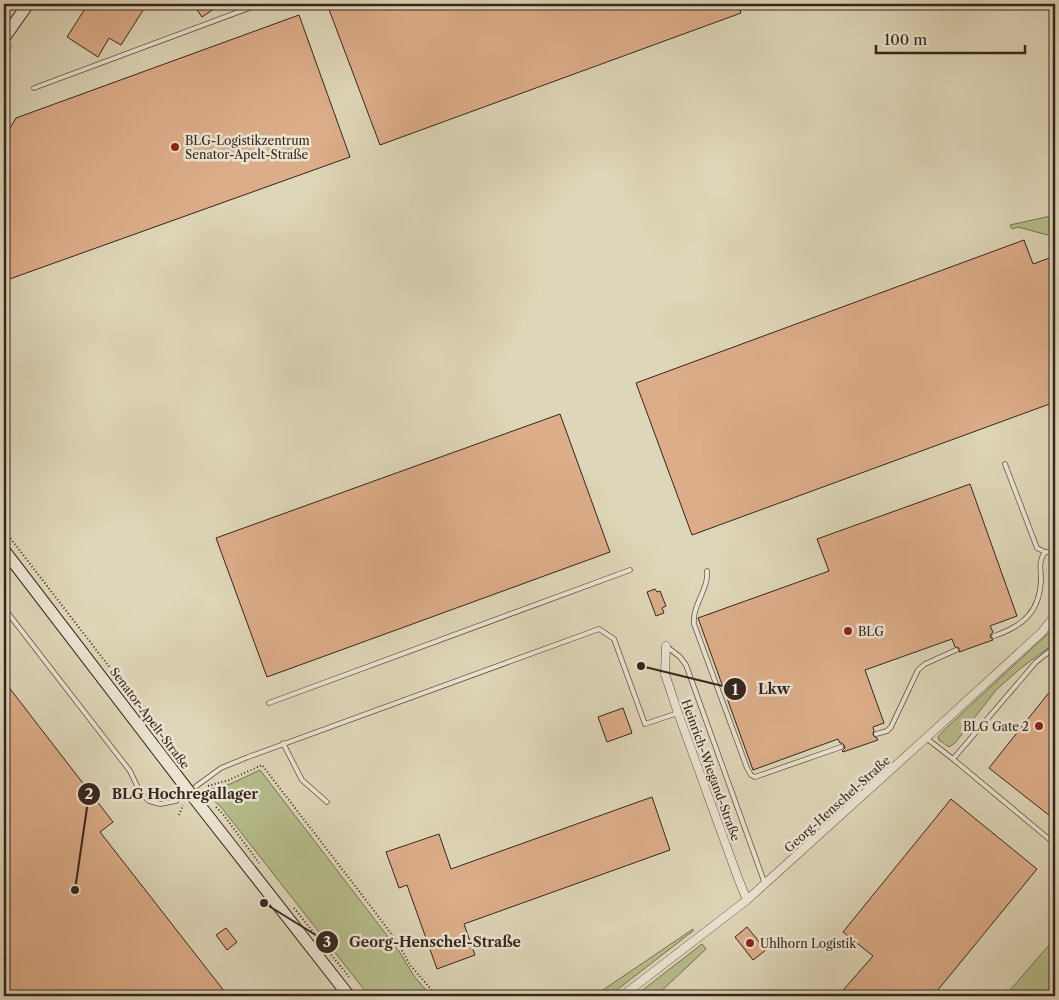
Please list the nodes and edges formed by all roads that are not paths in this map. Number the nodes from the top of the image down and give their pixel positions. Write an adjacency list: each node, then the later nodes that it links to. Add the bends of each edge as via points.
1 (28, 4): 3 (street)
2 (260, 4): 4 (lane)
3 (4, 38)
4 (34, 88)
5 (1053, 456): 6 (lane)
6 (1055, 462)
7 (1005, 464): 9 (lane, via 1037,548)
8 (4, 550): 30 (street, Senator-Apelt-Straße, bridge, via 184,785 189,800)
9 (1045, 552): 10 (lane); 15 (lane, via 1040,564 1038,598 1031,612 1022,623)
10 (1055, 552)
11 (630, 570): 19 (lane)
12 (707, 570): 24 (lane, via 708,577 693,616 694,624 751,775 755,777)
13 (4, 608): 23 (lane, via 130,771 140,792 149,801 160,804 176,801 221,768)
14 (1055, 615): 22 (street, Georg-Henschel-Straße, via 1042,632)
15 (994, 636)
16 (666, 646): 20 (street, Heinrich-Wiegand-Straße, via 665,674); 28 (lane, via 686,665)
17 (1055, 647): 25 (lane, via 1036,662)
18 (956, 650): 21 (lane, via 918,670 891,727)
19 (269, 703)
20 (678, 713): 23 (lane, via 645,724 614,639 599,629); 29 (street, Heinrich-Wiegand-Straße)
21 (876, 734)
22 (926, 738): 25 (lane); 28 (street, Georg-Henschel-Straße)
23 (283, 743): 26 (lane, via 302,780)
24 (841, 747)
25 (953, 759): 27 (lane)
26 (327, 802)
27 (1055, 844)
28 (765, 884): 29 (street, Georg-Henschel-Straße)
29 (747, 900): 31 (street, Georg-Henschel-Straße)
30 (353, 993)
31 (622, 996)

